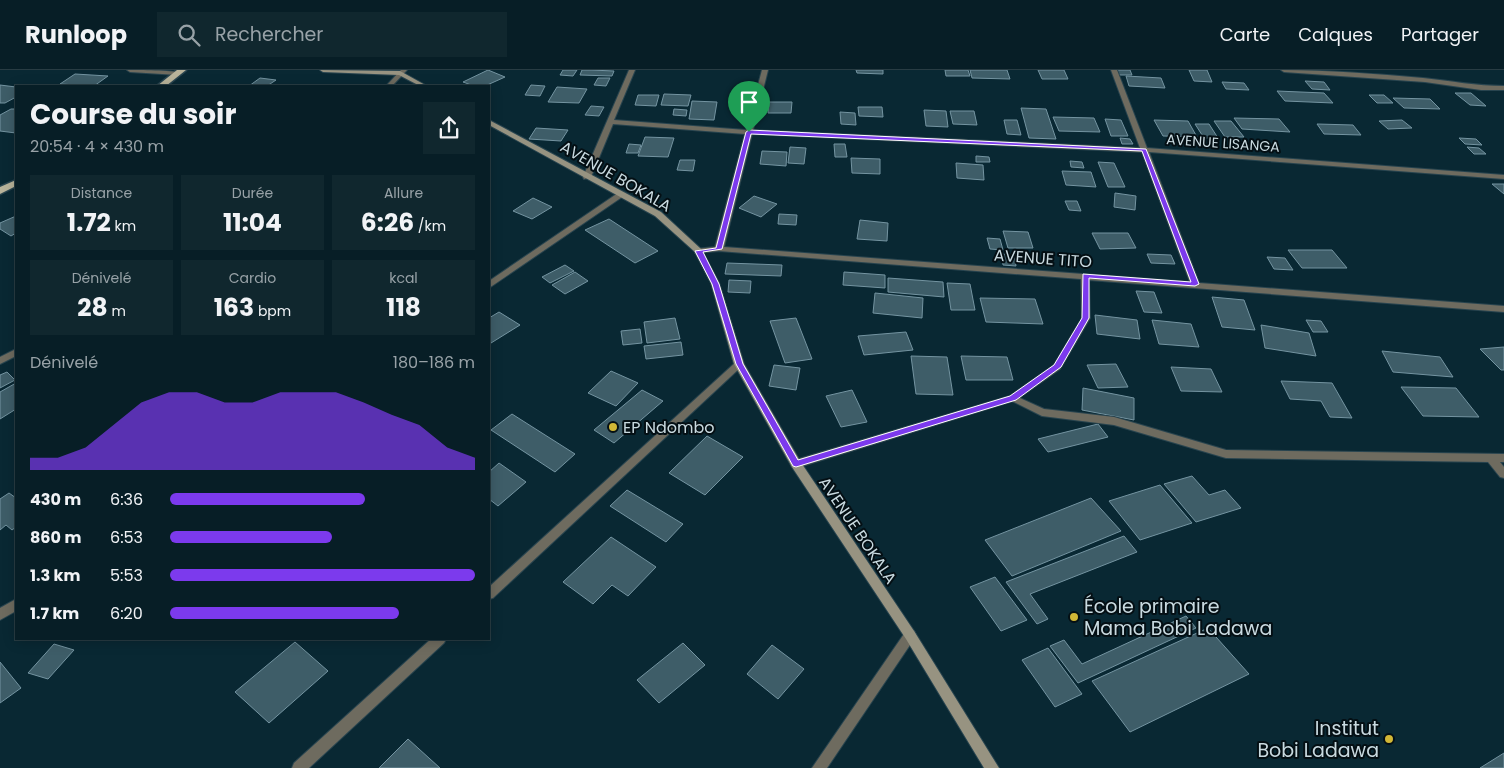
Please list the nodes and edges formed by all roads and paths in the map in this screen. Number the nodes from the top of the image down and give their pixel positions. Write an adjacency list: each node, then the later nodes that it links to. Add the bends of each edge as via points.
1 (130, 70): 7 (street)
2 (323, 70): 8 (street)
3 (632, 70): 13 (street)
4 (765, 70): 15 (street)
5 (1114, 70): 16 (street)
6 (1284, 70): 12 (street)
7 (180, 71): 9 (main road)
8 (402, 72): 10 (street); 11 (street)
9 (162, 85)
10 (390, 85)
11 (422, 85)
12 (1504, 88)
13 (610, 122): 15 (street, AVENUE LISANGA); 17 (street)
14 (490, 123): 17 (street, AVENUE BOKALA)
15 (749, 132): 16 (street, AVENUE LISANGA); 22 (street)
16 (1144, 150): 18 (street, AVENUE LISANGA); 26 (street)
17 (587, 177): 21 (street, AVENUE BOKALA)
18 (1504, 177)
19 (15, 184): 20 (main road)
20 (0, 191)
21 (621, 195): 23 (street, AVENUE BOKALA, via 658,214); 25 (street)
22 (719, 249): 23 (street, AVENUE TITO); 24 (street, AVENUE TITO)
23 (698, 251): 30 (street, AVENUE BOKALA, via 715,284)
24 (1085, 276): 26 (street, AVENUE TITO); 31 (street, via 1086,318 1057,367)
25 (490, 284)
26 (1195, 284): 27 (street, AVENUE TITO)
27 (1504, 309)
28 (15, 353): 29 (street)
29 (0, 361)
30 (740, 364): 34 (street, AVENUE BOKALA); 36 (street)
31 (1013, 398): 32 (street, via 1042,412 1114,421 1226,454); 34 (street)
32 (1490, 457): 33 (street); 35 (street)
33 (1504, 458)
34 (796, 464): 39 (street, AVENUE BOKALA)
35 (1504, 474)
36 (490, 593)
37 (15, 605): 38 (street)
38 (0, 615)
39 (910, 635): 42 (street); 43 (street, AVENUE BOKALA)
40 (439, 640): 41 (street)
41 (299, 768)
42 (819, 768)
43 (992, 768)

